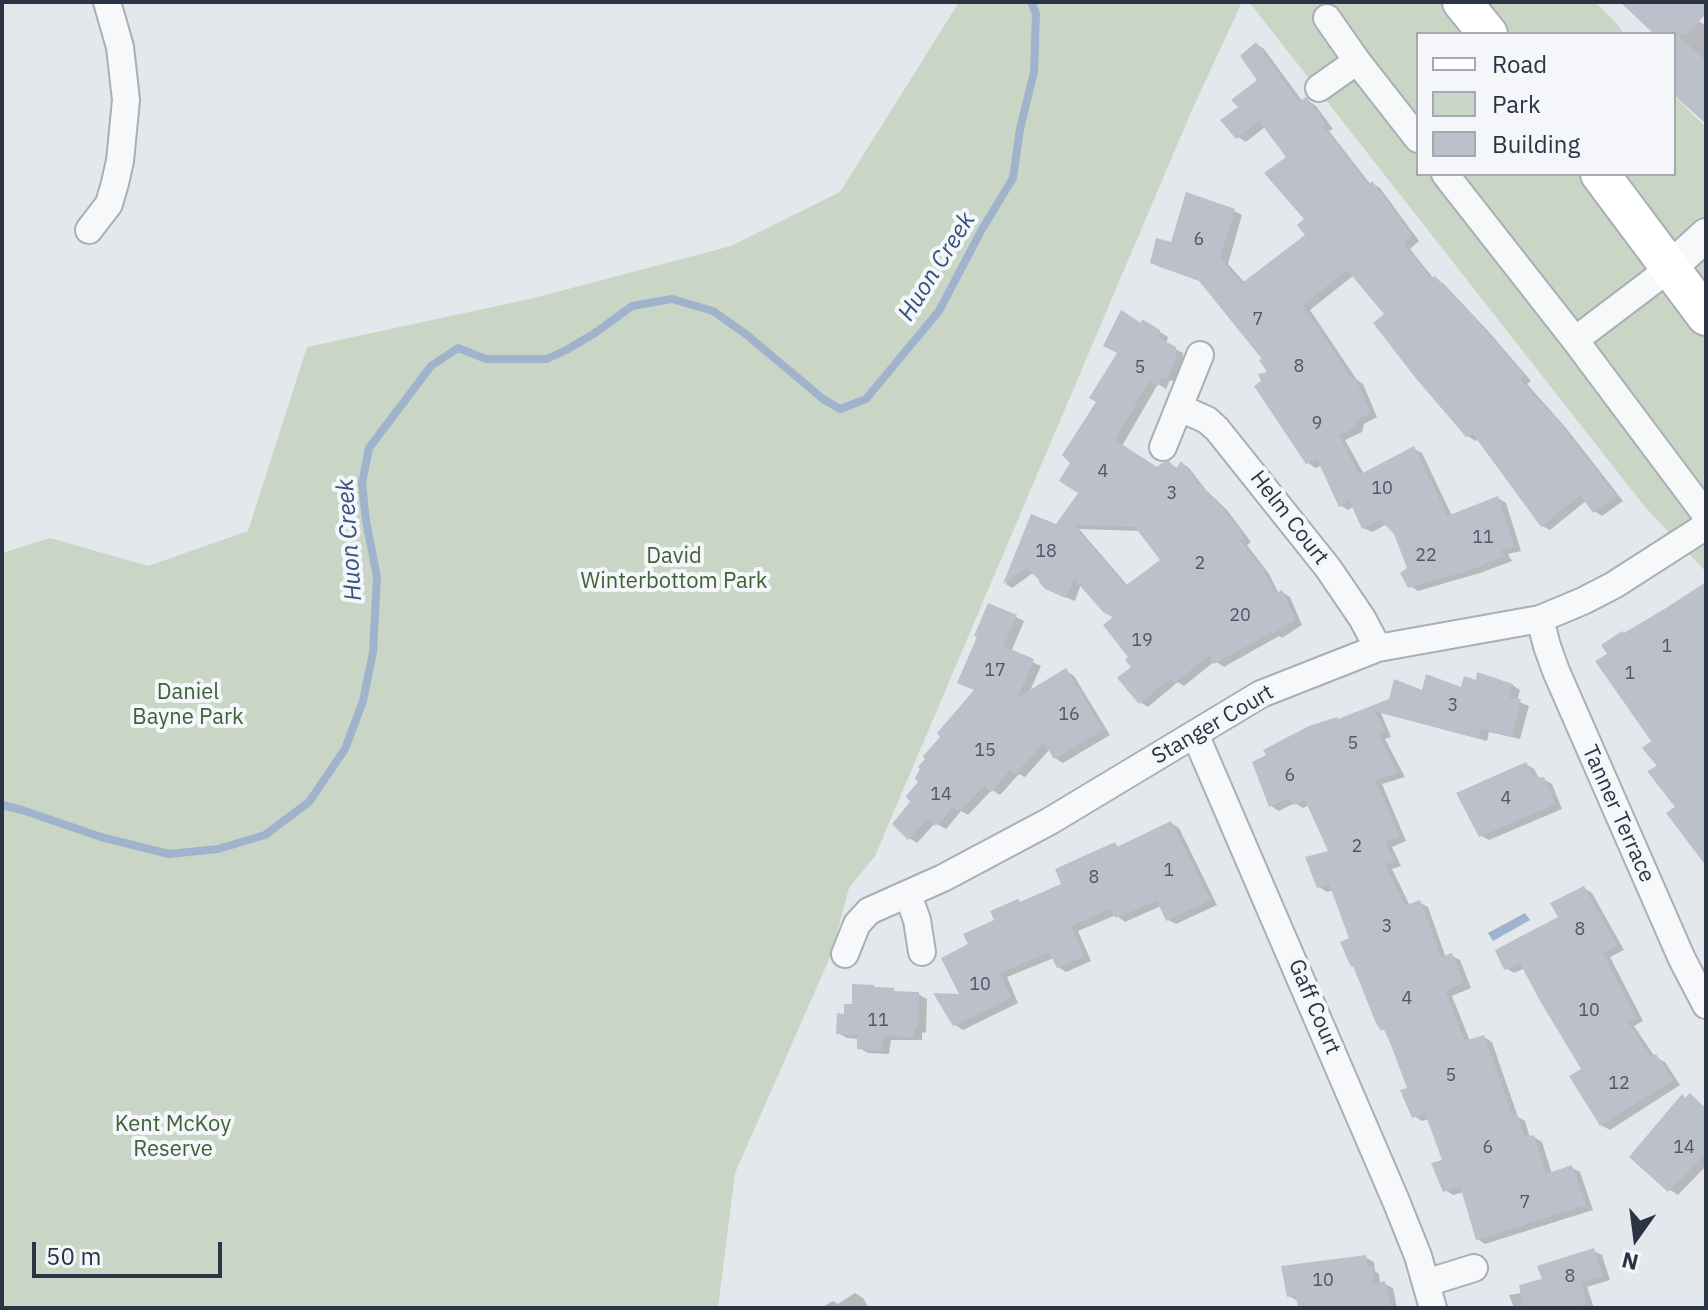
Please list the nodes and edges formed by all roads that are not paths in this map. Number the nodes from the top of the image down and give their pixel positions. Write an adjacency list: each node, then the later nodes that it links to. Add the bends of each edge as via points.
1 (107, 2): 10 (street, via 120,47 126,100 115,183 109,204)
2 (1462, 2): 4 (main road)
3 (1327, 18): 5 (street)
4 (1486, 32)
5 (1357, 61): 6 (street); 7 (street)
6 (1319, 88)
7 (1416, 136)
8 (1447, 176): 14 (street)
9 (1601, 176): 12 (main road)
10 (89, 230)
11 (1706, 235): 12 (street)
12 (1670, 268): 13 (main road); 14 (street)
13 (1706, 316)
14 (1575, 340): 18 (street)
15 (1200, 355): 16 (street)
16 (1180, 408): 17 (street); 21 (street, Helm Court, via 1217,429 1328,568)
17 (1163, 447)
18 (1706, 515)
19 (1706, 526): 20 (street, Stanger Court, via 1614,585)
20 (1540, 619): 21 (street, Stanger Court); 26 (street, Tanner Terrace, via 1556,671)
21 (1378, 648): 22 (street, Stanger Court, via 1261,694)
22 (1195, 734): 23 (street, Stanger Court, via 1060,815); 28 (street, Gaff Court, via 1352,1095)
23 (908, 895): 24 (street); 25 (street, Stanger Court, via 863,916)
24 (922, 952)
25 (845, 954)
26 (1706, 1005)
27 (1474, 1268): 28 (street, Gaff Court)
28 (1429, 1295)

